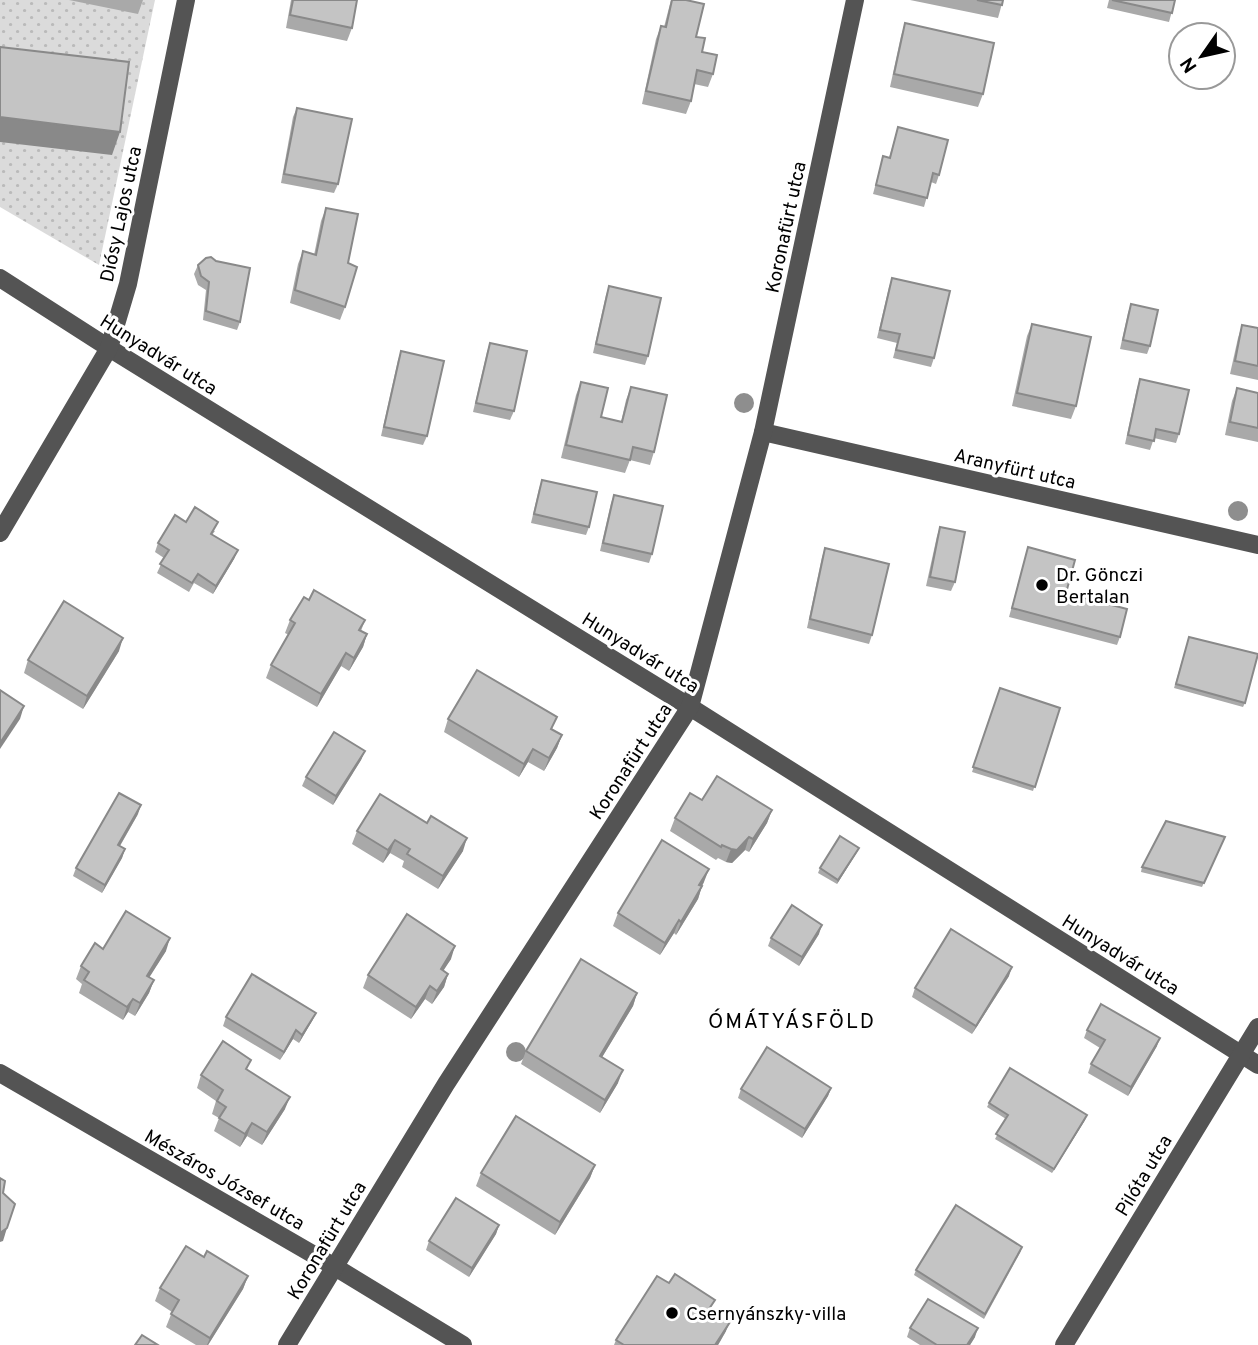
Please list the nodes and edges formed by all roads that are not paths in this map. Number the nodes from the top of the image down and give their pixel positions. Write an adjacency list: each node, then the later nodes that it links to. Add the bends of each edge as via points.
1 (186, 0): 4 (street, Diósy Lajos utca, via 128,284)
2 (855, 0): 5 (street, Koronafürt utca)
3 (0, 278): 4 (street, Hunyadvár utca)
4 (109, 348): 6 (street, Diósy Lajos utca); 8 (street, Hunyadvár utca)
5 (763, 432): 7 (street, Aranyfürt utca); 8 (street, Koronafürt utca)
6 (0, 533)
7 (1258, 545)
8 (690, 707): 10 (street, Hunyadvár utca); 13 (street, Koronafürt utca, via 446,1084)
9 (1258, 1027): 10 (street, Pilóta utca)
10 (1240, 1055): 11 (street, Hunyadvár utca); 16 (street, Pilóta utca)
11 (1258, 1065)
12 (0, 1073): 13 (street, Mészáros József utca)
13 (335, 1267): 14 (street, Koronafürt utca); 15 (street, Mészáros József utca)
14 (286, 1345)
15 (463, 1345)
16 (1064, 1345)

